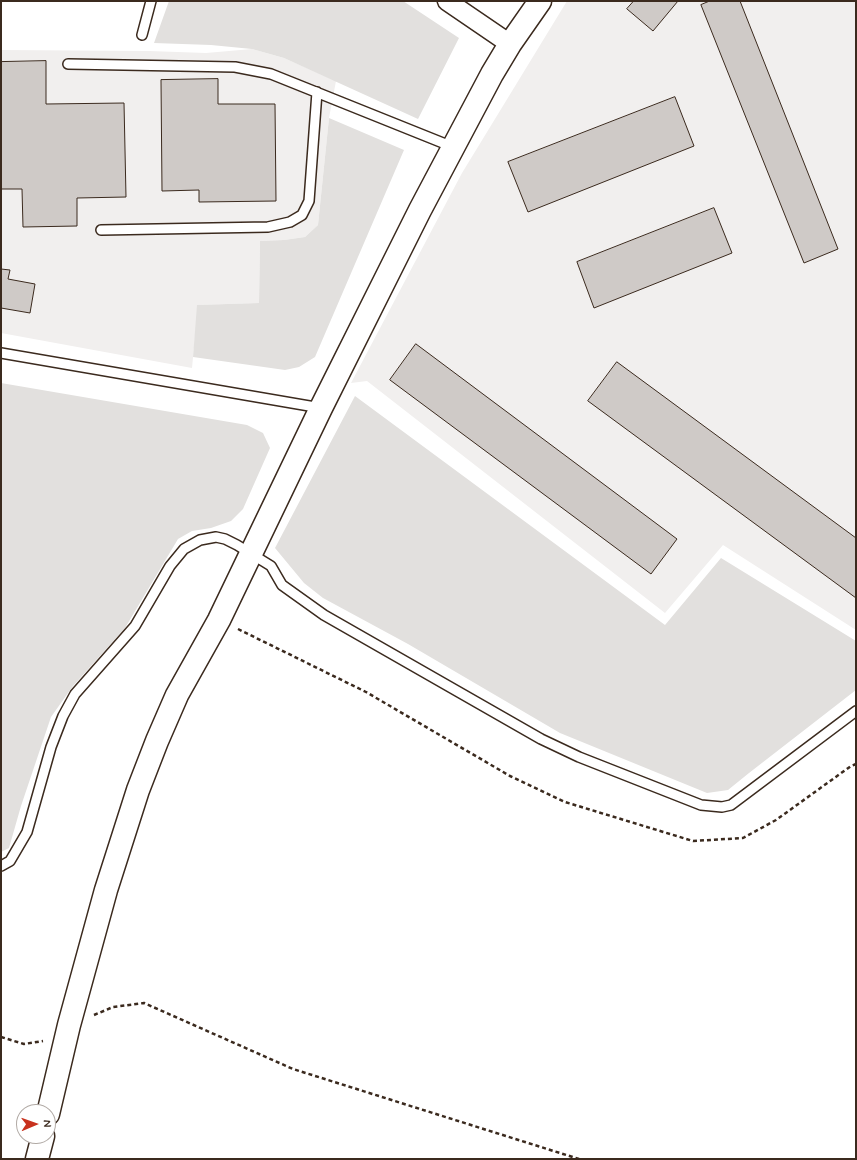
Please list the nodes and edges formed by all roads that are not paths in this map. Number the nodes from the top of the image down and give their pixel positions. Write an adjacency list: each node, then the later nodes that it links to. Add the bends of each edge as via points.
1 (151, 1): 4 (lane)
2 (447, 1): 5 (street)
3 (540, 1): 5 (main road)
4 (142, 35)
5 (510, 44): 8 (main road)
6 (68, 64): 7 (lane, via 235,67 272,74)
7 (317, 92): 8 (lane); 9 (lane, via 309,200 302,215 290,222 268,227)
8 (453, 147): 11 (main road)
9 (101, 230)
10 (1, 353): 11 (lane)
11 (321, 408): 12 (main road)
12 (251, 553): 13 (lane, via 271,566 282,585 324,615 541,739 579,757 701,805 731,805); 14 (lane, via 216,537 200,540 184,549 170,566 134,626 75,694 51,747 27,832 10,861); 15 (main road, via 219,620 177,695 138,790 106,890)
13 (856, 711)
14 (1, 866)
15 (50, 1104)
16 (41, 1144): 17 (main road)
17 (38, 1159)

